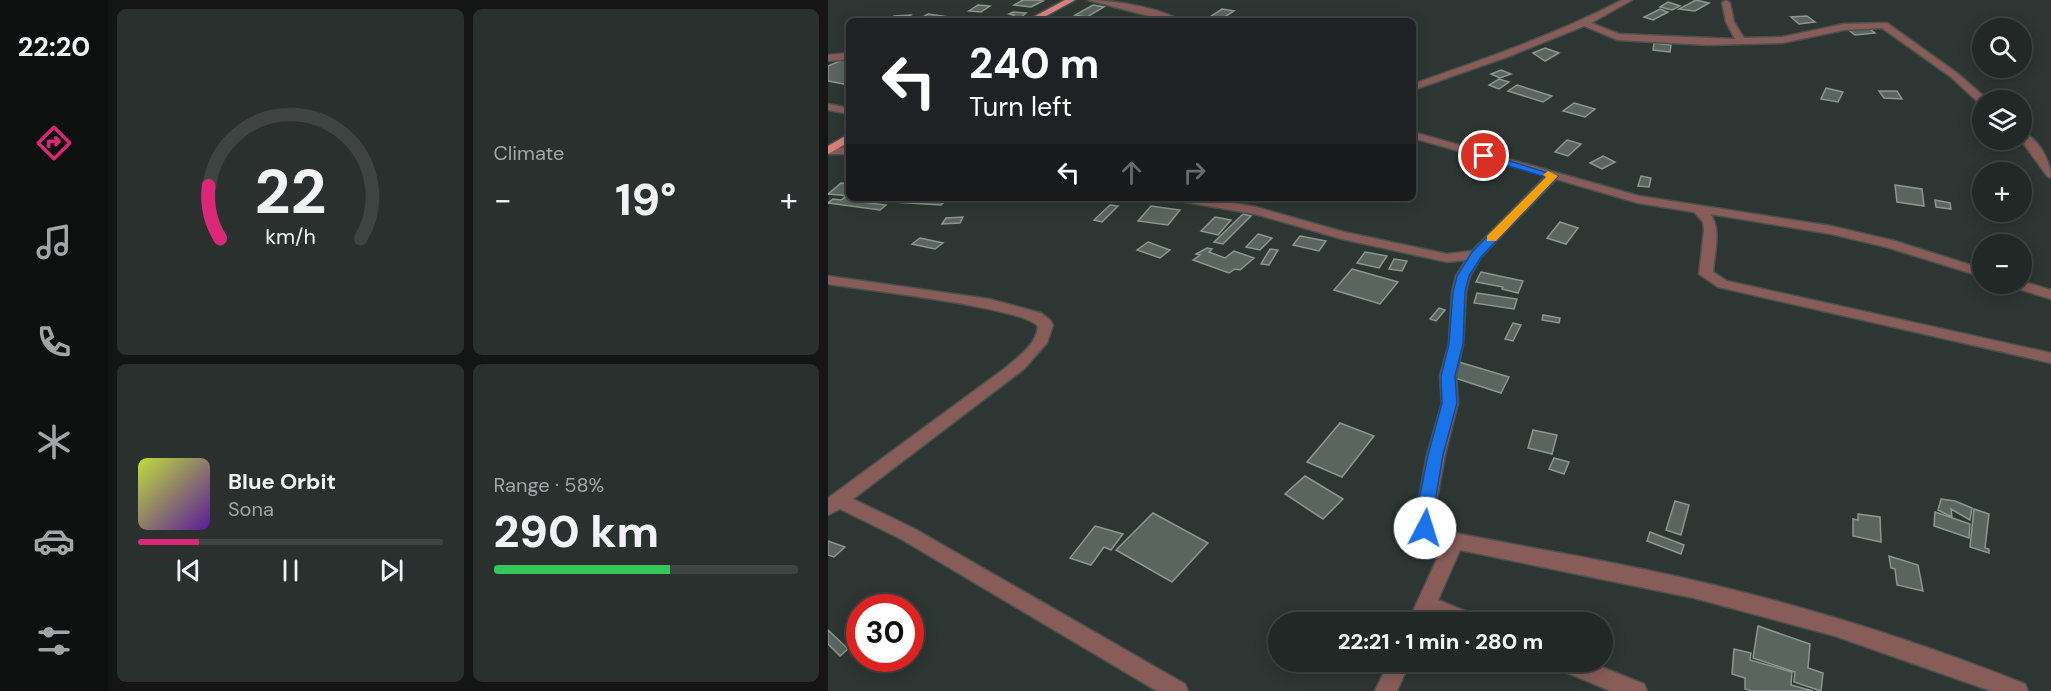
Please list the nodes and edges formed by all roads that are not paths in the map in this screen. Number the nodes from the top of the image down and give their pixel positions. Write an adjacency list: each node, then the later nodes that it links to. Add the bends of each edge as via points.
1 (1071, 0): 5 (main road)
2 (1092, 0): 6 (street)
3 (1628, 0): 7 (street)
4 (1726, 3): 8 (street, via 1730,22)
5 (1036, 18)
6 (1167, 18)
7 (1584, 23): 8 (street, via 1618,37); 11 (street)
8 (1742, 42): 12 (street, via 1884,25)
9 (846, 56): 10 (street)
10 (828, 58)
11 (1416, 86)
12 (1972, 91)
13 (828, 107): 14 (street)
14 (846, 110)
15 (1416, 136): 21 (street)
16 (846, 139): 18 (main road)
17 (2032, 146): 20 (street)
18 (828, 151): 19 (street)
19 (846, 151)
20 (2051, 174)
21 (1553, 176): 23 (street, via 1638,199); 24 (street)
22 (1201, 201): 24 (street, via 1447,258)
23 (1699, 210): 25 (street, via 1831,230); 29 (street, via 1709,221 1710,230 1706,274 1723,284)
24 (1476, 255): 31 (street, via 1463,276 1459,292 1456,344 1448,376 1450,403 1424,520 1425,528 1432,534)
25 (1972, 270)
26 (828, 280): 30 (street, via 989,304 1036,316 1046,323 1042,339 1031,353 999,381)
27 (2032, 289): 28 (street)
28 (2051, 295)
29 (2051, 358)
30 (833, 504): 35 (street, via 908,534)
31 (1455, 541): 32 (street); 38 (street, via 1740,600 1903,648)
32 (1424, 612)
33 (1395, 672): 36 (street)
34 (1589, 672): 37 (street)
35 (1177, 691)
36 (1386, 691)
37 (1636, 691)
38 (2017, 691)

